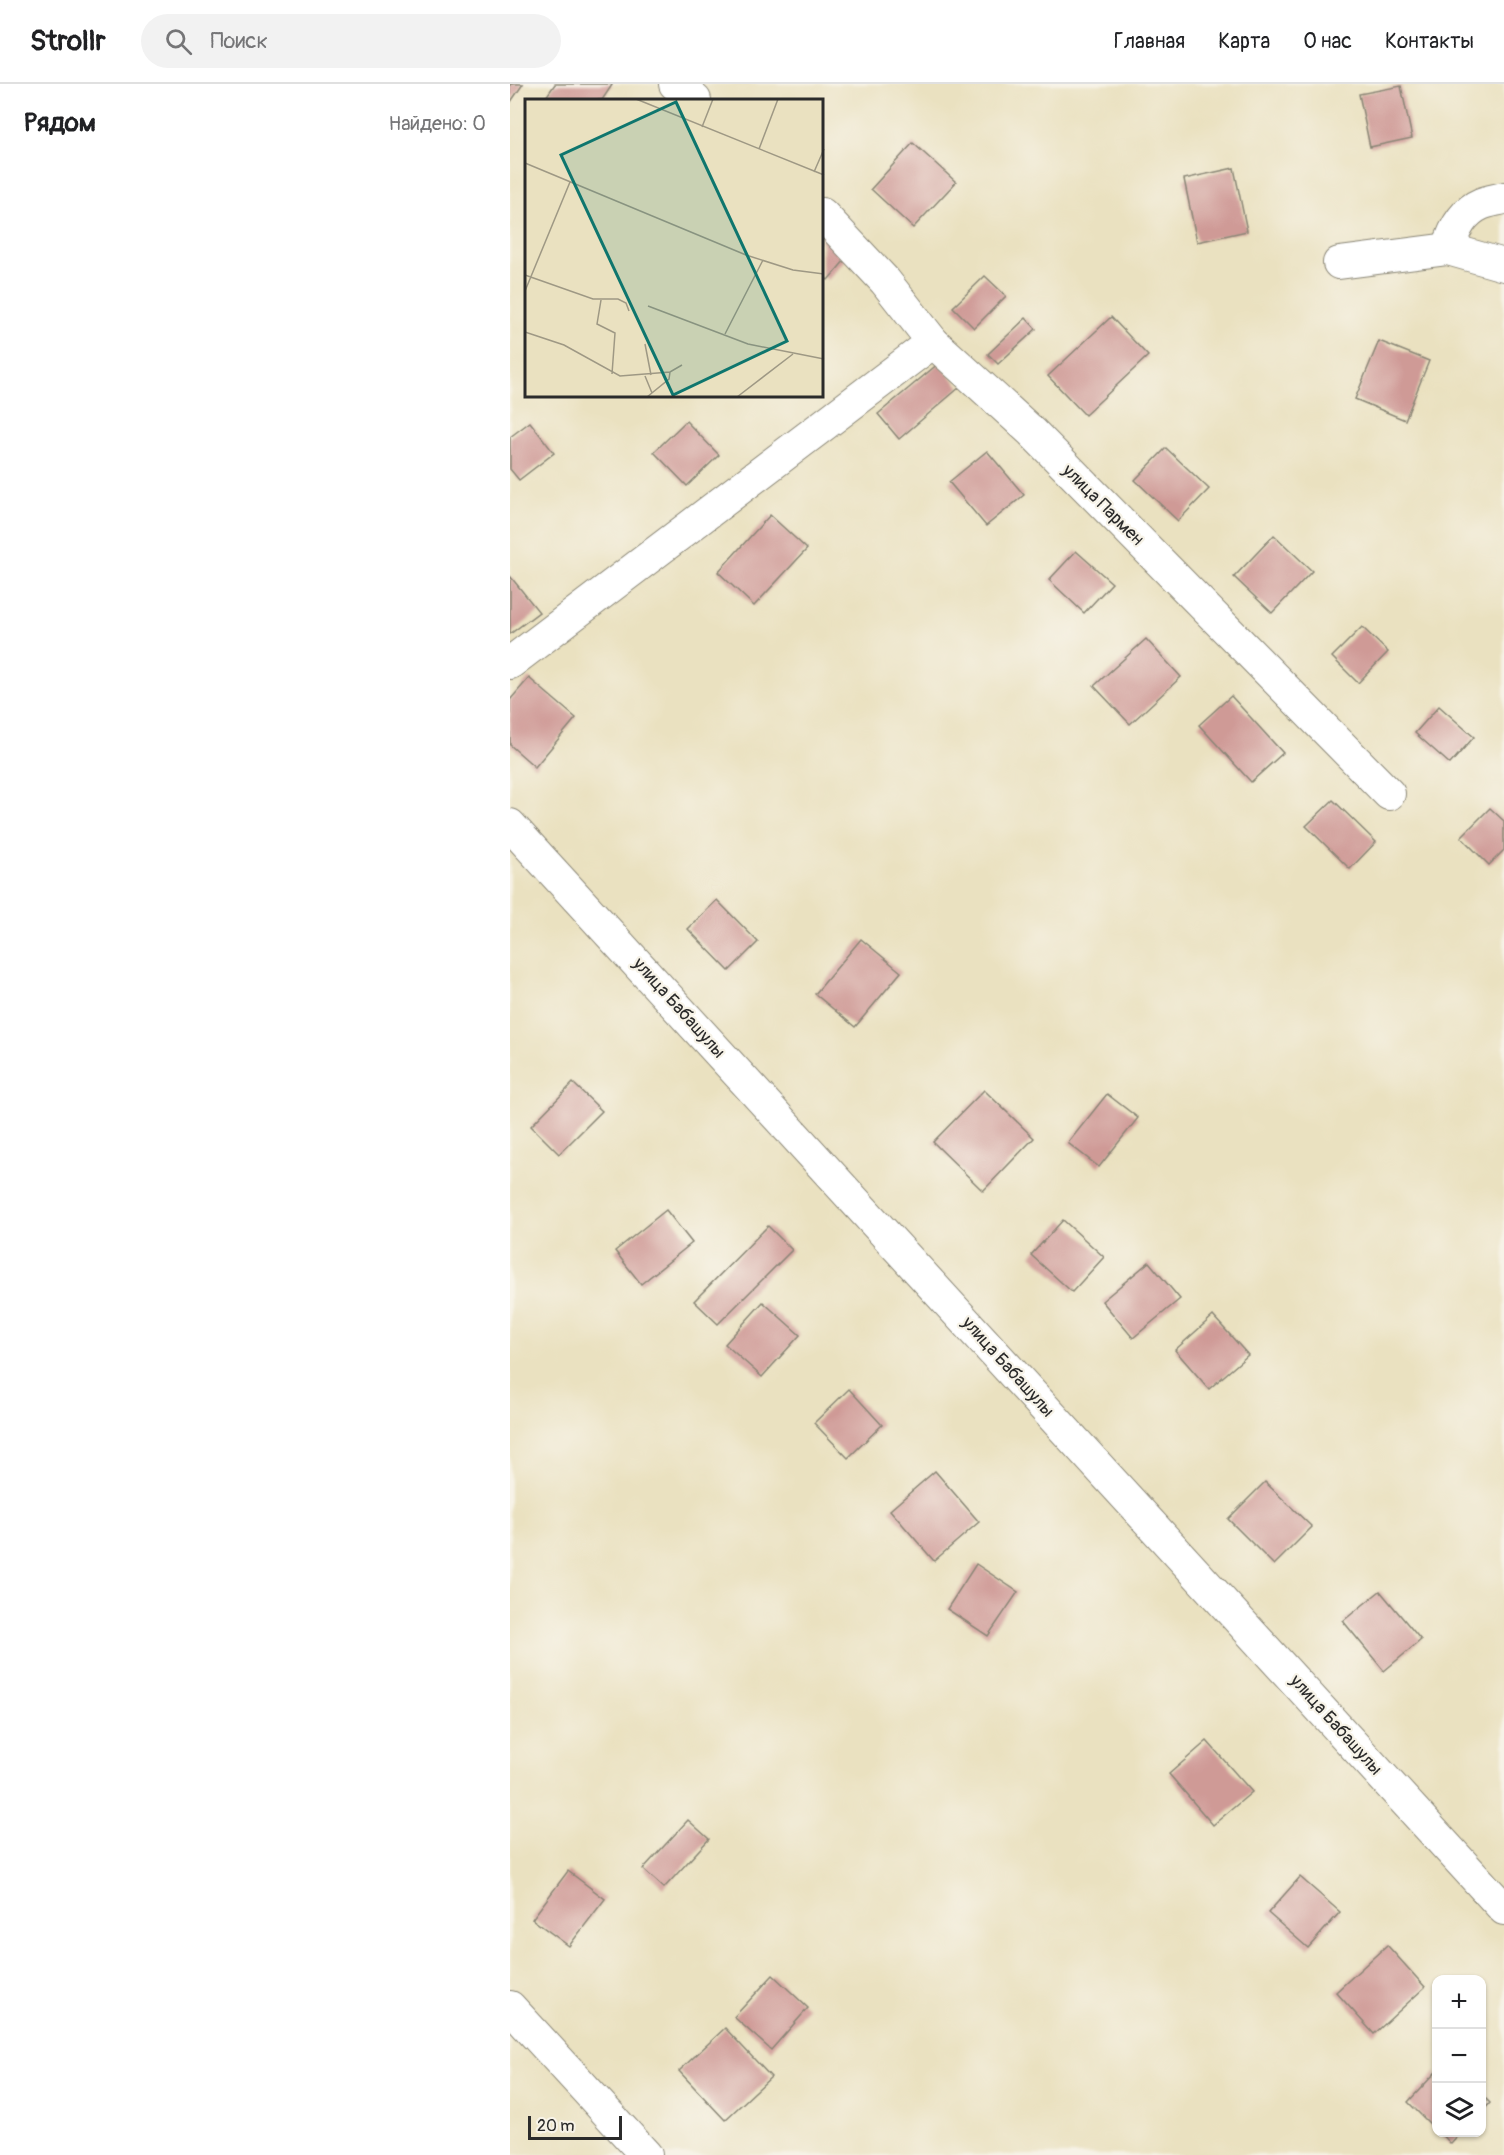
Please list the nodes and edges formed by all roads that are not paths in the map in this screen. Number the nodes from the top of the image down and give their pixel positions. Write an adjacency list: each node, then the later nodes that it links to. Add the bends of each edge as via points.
1 (675, 84): 2 (street)
2 (694, 99)
3 (1504, 198): 5 (street, via 1480,204 1461,220)
4 (824, 216): 8 (street, улица Пармен, via 885,281)
5 (1448, 249): 6 (street); 7 (street)
6 (1339, 263)
7 (1504, 265)
8 (933, 342): 9 (street); 10 (street, улица Пармен, via 1032,432)
9 (510, 663)
10 (1389, 794)
11 (510, 825): 12 (street, улица Бабашулы)
12 (1504, 1909)
13 (510, 2007): 14 (street)
14 (646, 2155)

